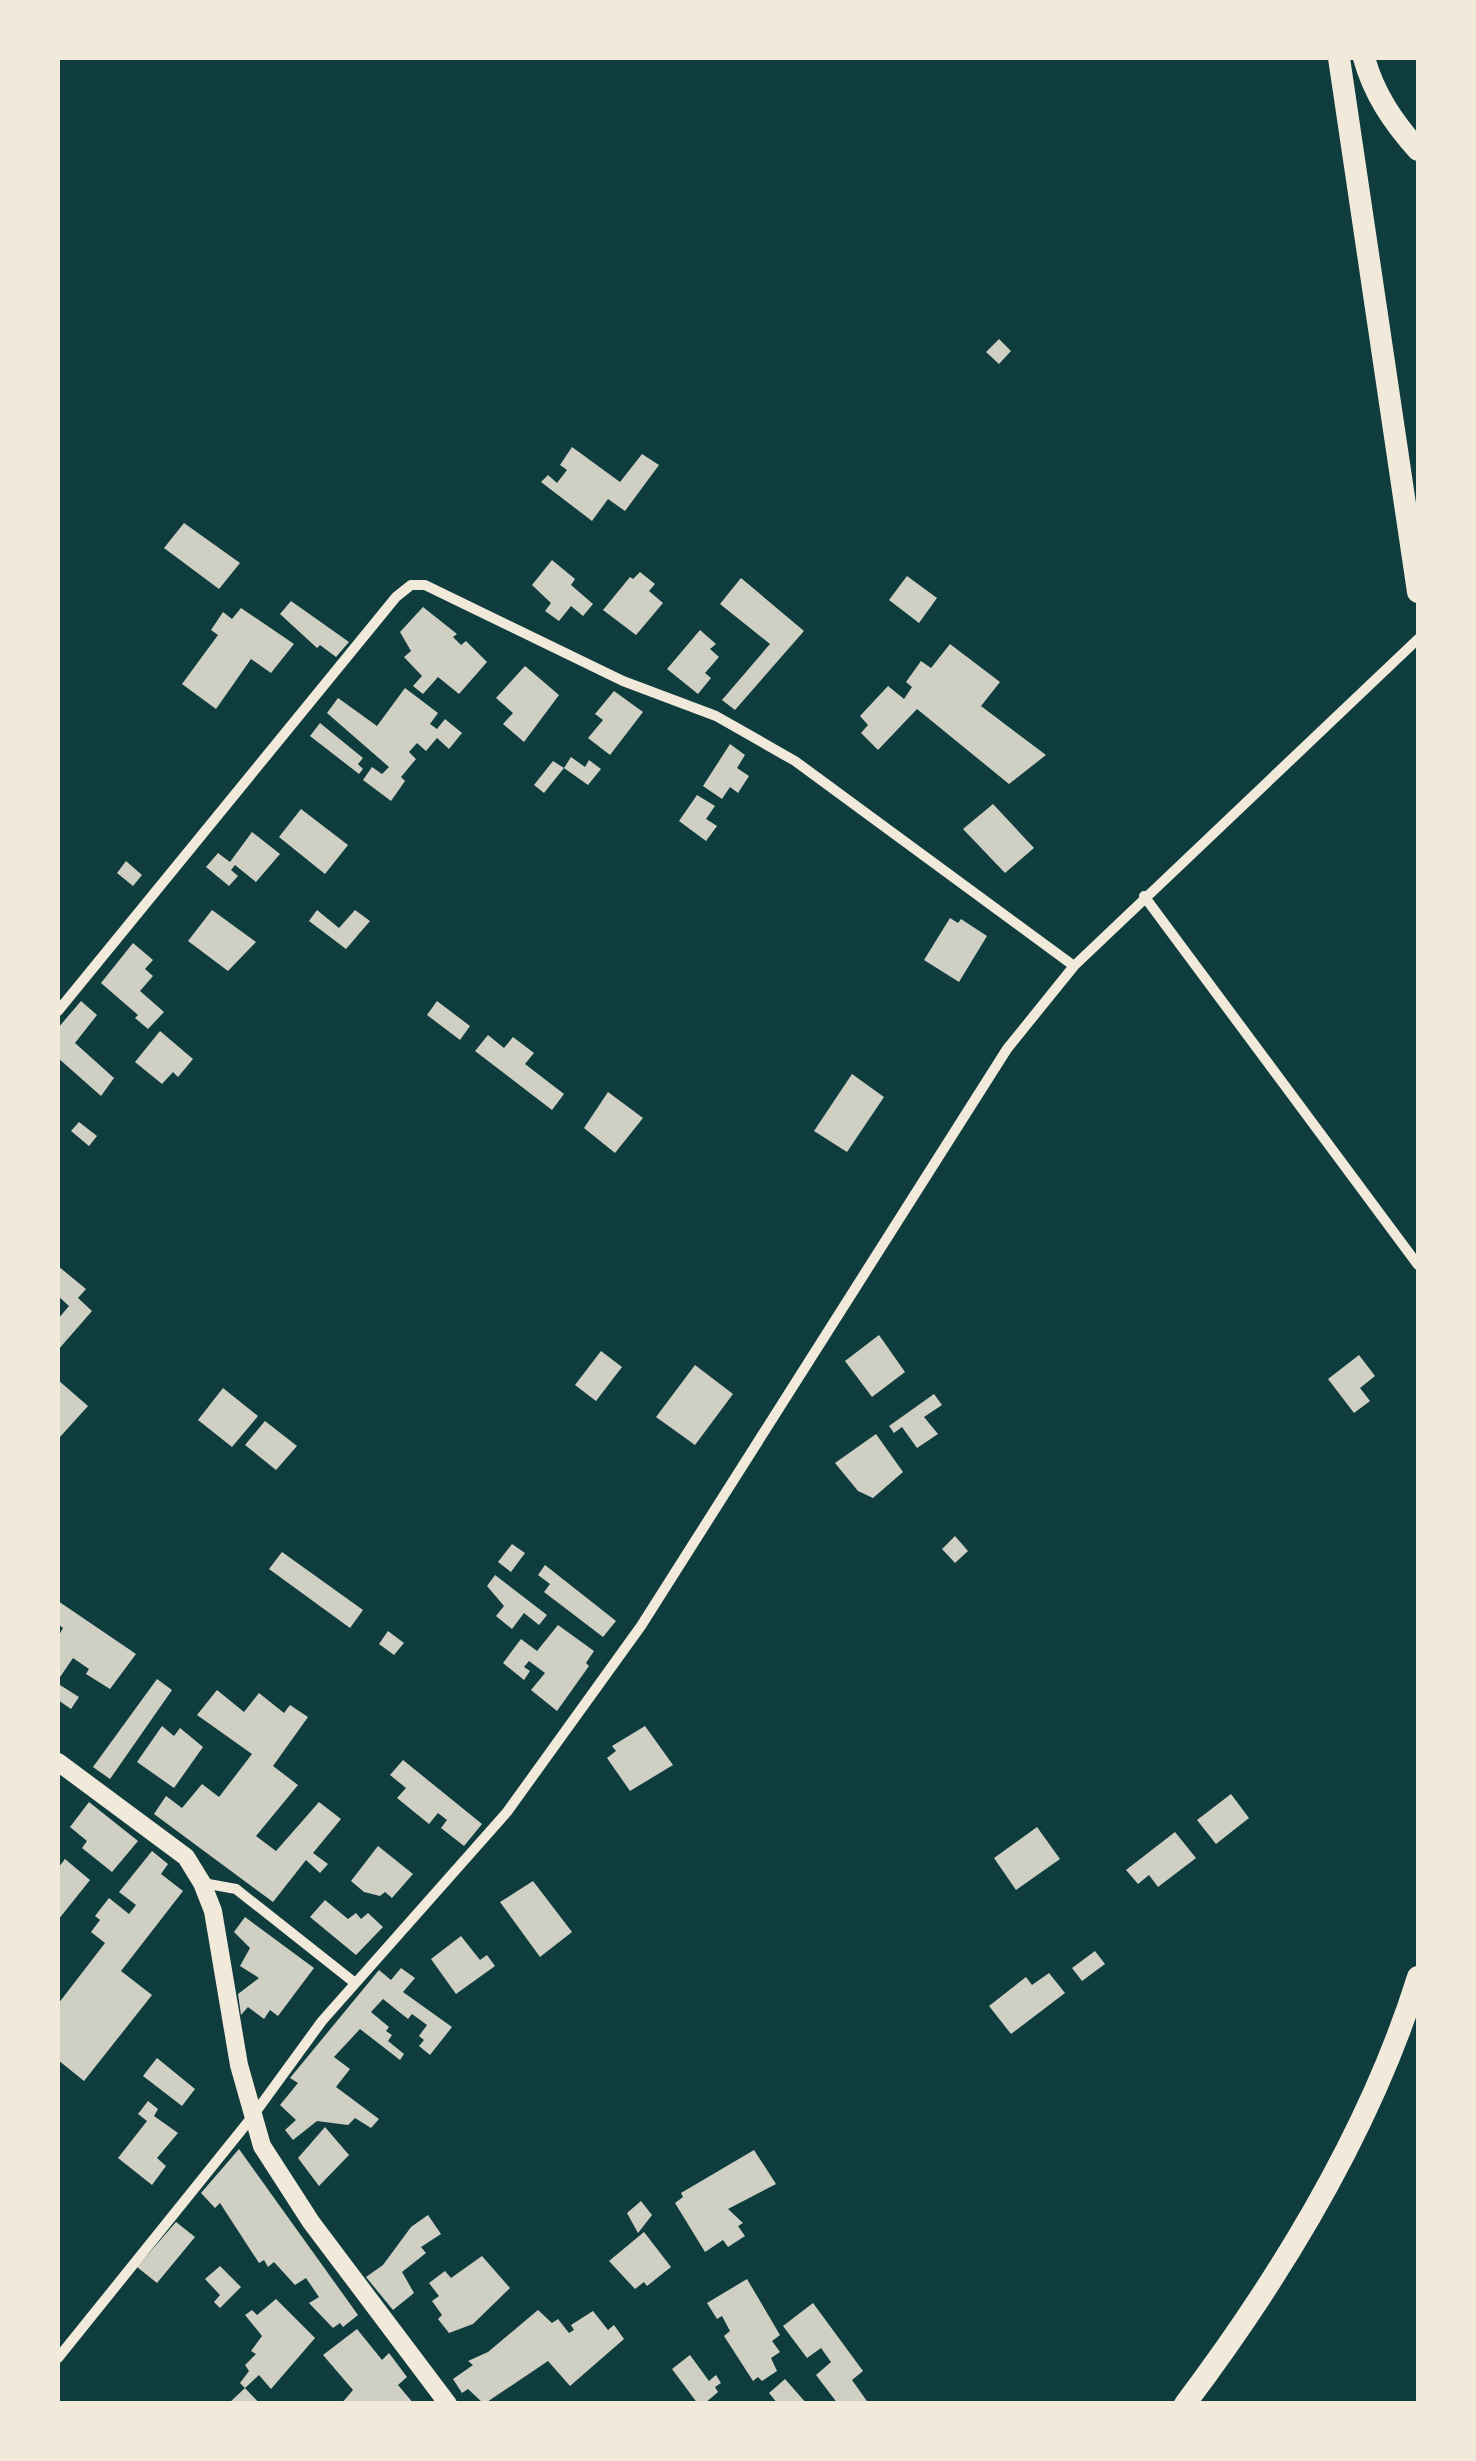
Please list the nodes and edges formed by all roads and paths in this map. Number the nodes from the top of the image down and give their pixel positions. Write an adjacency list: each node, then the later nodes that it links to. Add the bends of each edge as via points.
1 (1339, 58): 4 (highway)
2 (1364, 58): 3 (highway, via 1394,124)
3 (1418, 150)
4 (1418, 582)
5 (1418, 639): 6 (street)
6 (1144, 896): 7 (street); 9 (street)
7 (1074, 966): 8 (street, via 756,738 425,585 396,597); 13 (street, via 1007,1050 581,1711 507,1812)
8 (58, 1012)
9 (1418, 1265)
10 (58, 1762): 11 (street, via 175,1848)
11 (202, 1883): 13 (street, via 236,1889); 14 (street)
12 (1418, 1977): 17 (highway, via 1330,2184 1236,2336)
13 (355, 1983): 14 (street)
14 (252, 2117): 15 (street); 16 (street, via 300,2206)
15 (58, 2358)
16 (448, 2404)
17 (1185, 2404)

